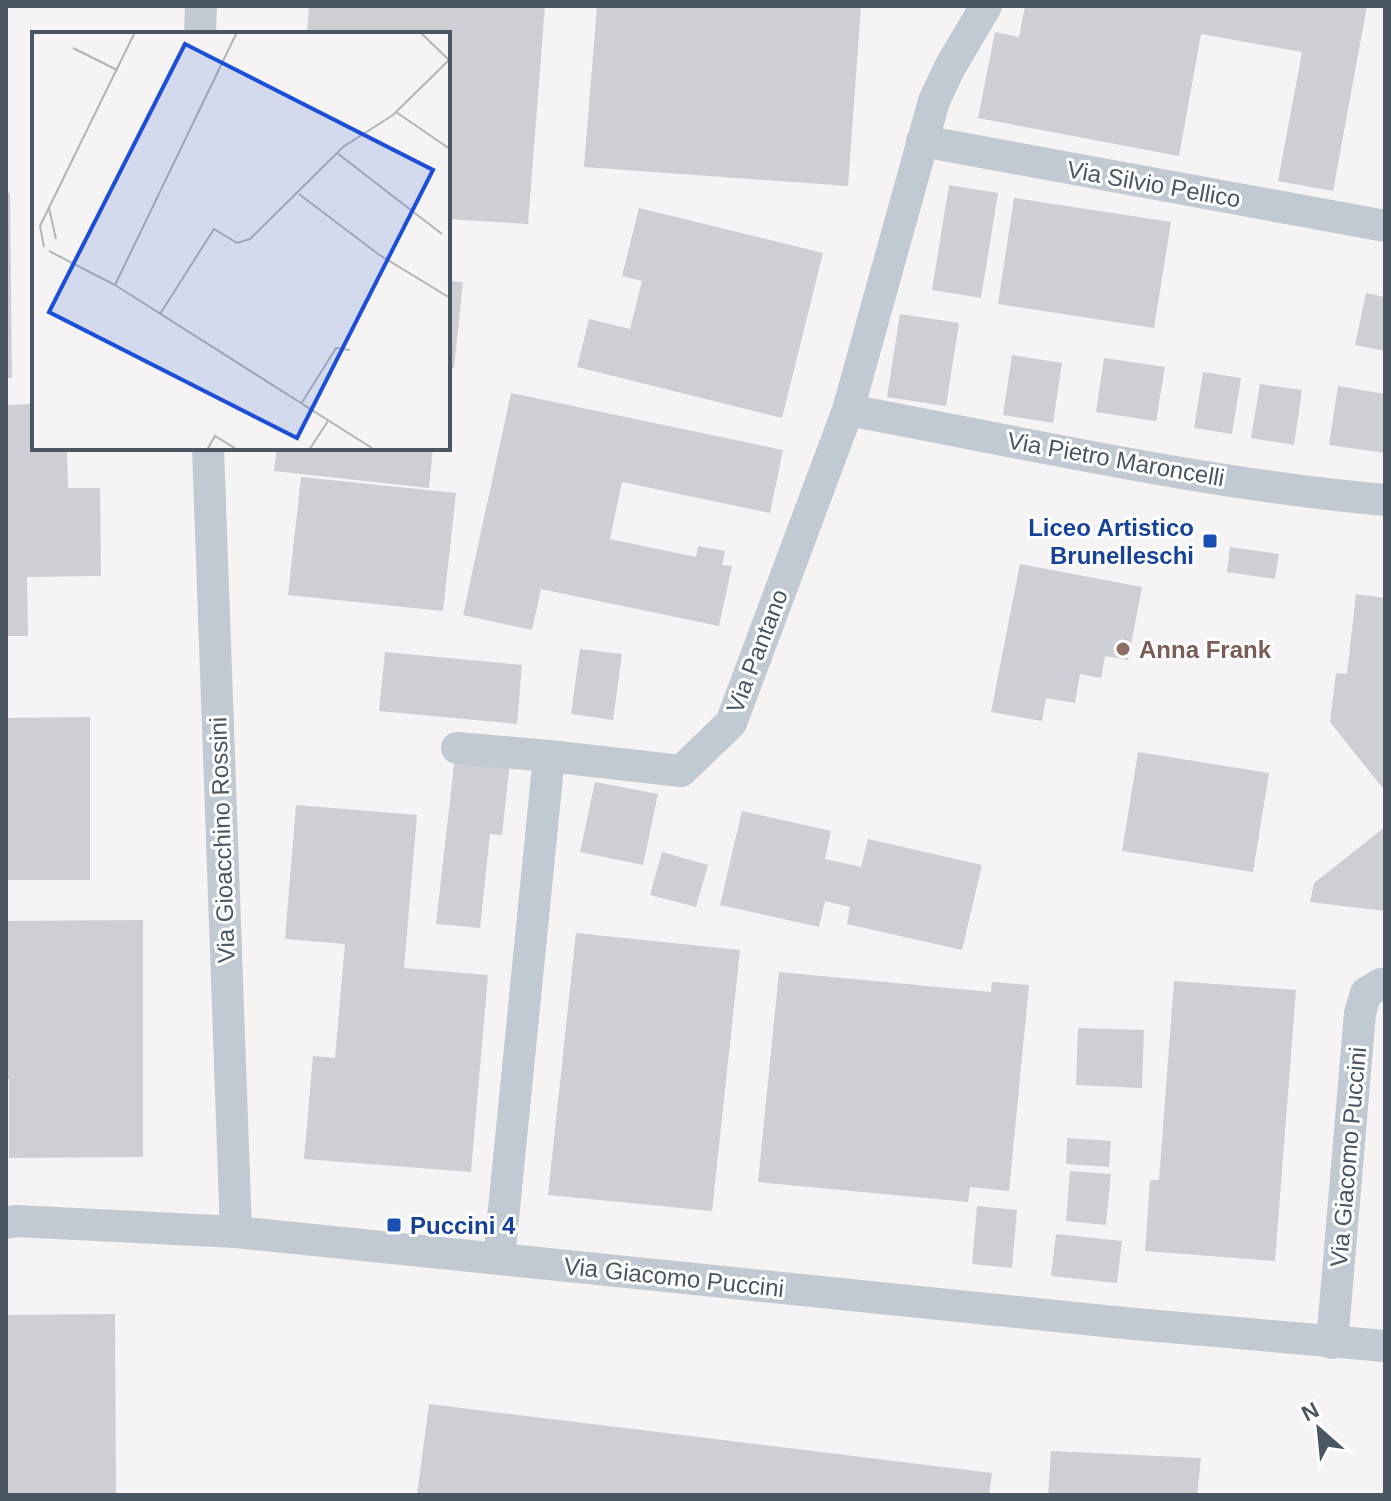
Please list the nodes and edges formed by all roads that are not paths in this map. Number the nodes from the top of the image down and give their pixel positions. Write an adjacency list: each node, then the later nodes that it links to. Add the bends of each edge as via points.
1 (201, 6): 3 (street)
2 (986, 6): 4 (street, Via Pantano, via 942,83)
3 (200, 32)
4 (922, 141): 5 (street, Via Silvio Pellico); 6 (street, Via Pantano)
5 (1385, 226)
6 (848, 410): 8 (street, Via Pietro Maroncelli, via 1158,468); 10 (street, Via Pantano, via 731,723 681,771)
7 (208, 450): 13 (street, Via Gioacchino Rossini)
8 (1385, 500)
9 (457, 748): 10 (street)
10 (549, 756): 14 (street)
11 (1385, 984): 15 (street, Via Giacomo Puccini, via 1366,993 1360,1013)
12 (9, 1221): 13 (street, Via Giacomo Puccini)
13 (236, 1232): 14 (street, Via Giacomo Puccini)
14 (499, 1259): 15 (street, Via Giacomo Puccini)
15 (1332, 1343): 16 (street, Via Giacomo Puccini)
16 (1385, 1346)

